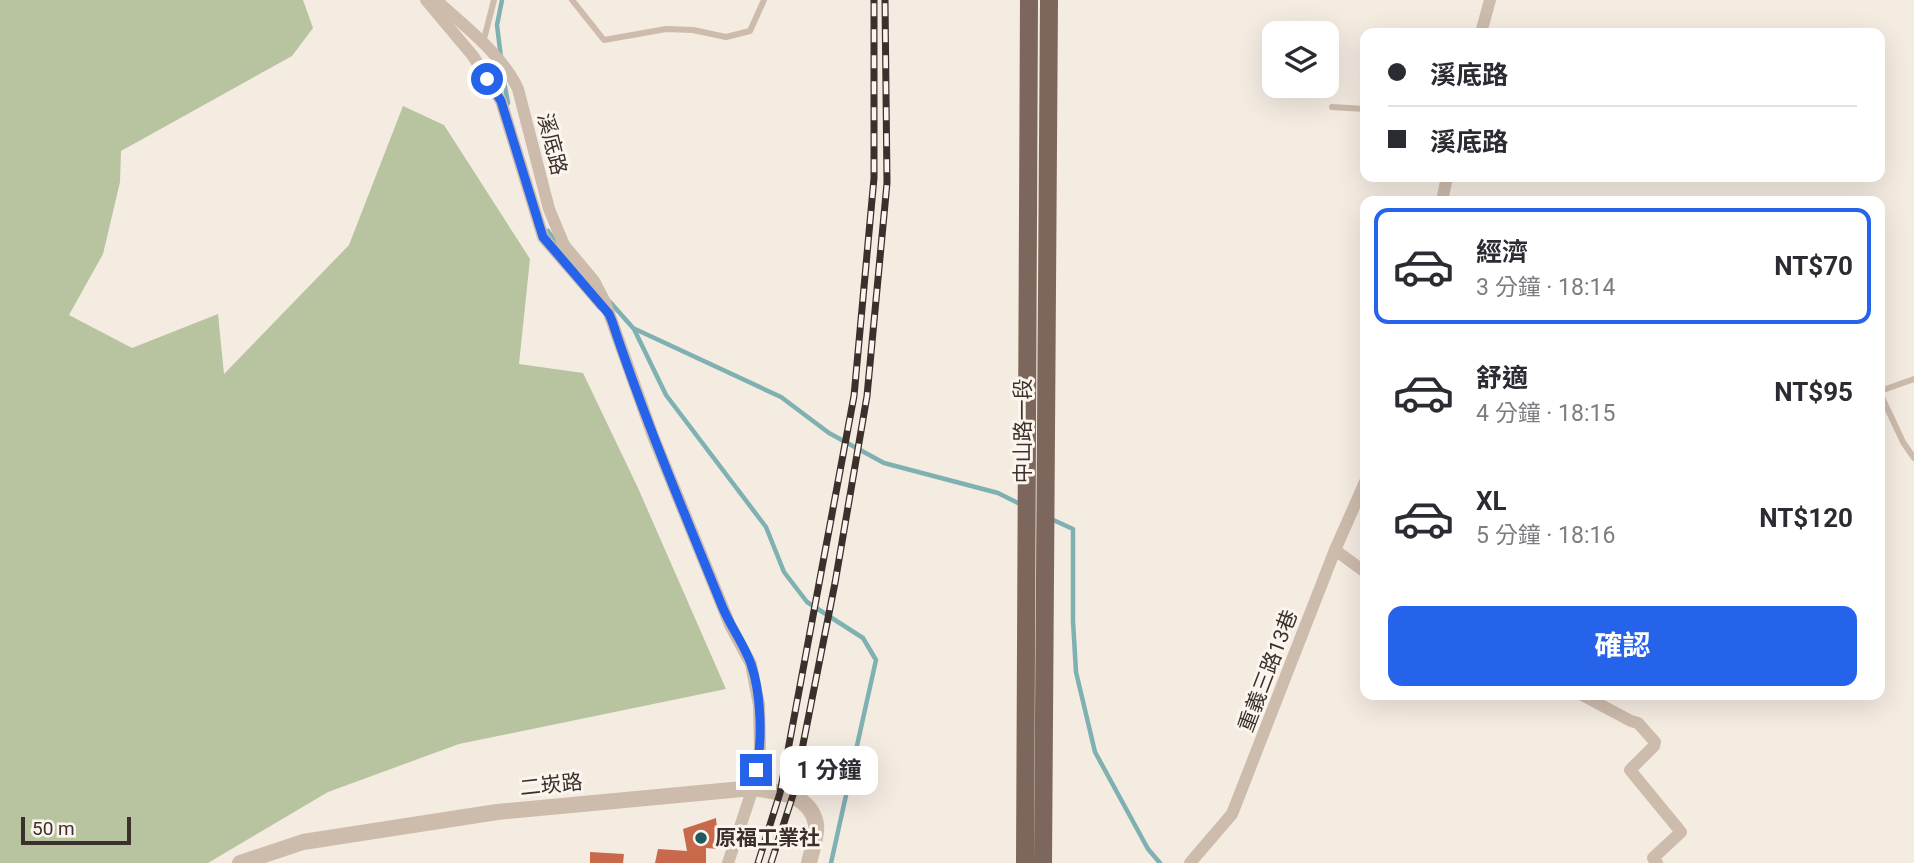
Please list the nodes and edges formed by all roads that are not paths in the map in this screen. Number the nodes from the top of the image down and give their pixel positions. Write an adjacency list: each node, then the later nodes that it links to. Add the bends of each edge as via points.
1 (426, 0): 13 (street, 溪底路, via 473,56 501,101 543,237)
2 (436, 0): 10 (street, 溪底路)
3 (494, 0): 10 (lane)
4 (572, 0): 5 (lane, via 604,40 666,29 726,37 750,31)
5 (765, 0)
6 (1029, 0): 26 (main road, 中山路一段)
7 (1049, 0): 27 (main road, 中山路一段)
8 (1490, 0): 9 (street)
9 (1482, 28)
10 (487, 48): 13 (street, 溪底路, via 510,72 518,89 549,209 564,245 594,281)
11 (1332, 107): 12 (lane)
12 (1360, 109)
13 (607, 308): 22 (street, 溪底路, via 658,449 730,625 751,664 760,752)
14 (1914, 379): 15 (lane)
15 (1885, 390)
16 (1885, 403): 17 (lane)
17 (1914, 458)
18 (1360, 493): 19 (street, 重義三路13巷)
19 (1335, 550): 20 (street); 28 (street, 重義三路13巷, via 1232,814)
20 (1360, 568)
21 (1591, 700): 29 (street, via 1638,723 1655,742 1630,770 1681,832 1653,858)
22 (752, 788): 23 (street, 二崁路, via 497,812 303,842); 24 (street, 溪底路); 25 (street, 二崁路, via 793,795 806,804 816,825)
23 (240, 863)
24 (728, 863)
25 (809, 863)
26 (1025, 863)
27 (1043, 863)
28 (1189, 863)
29 (1657, 863)

